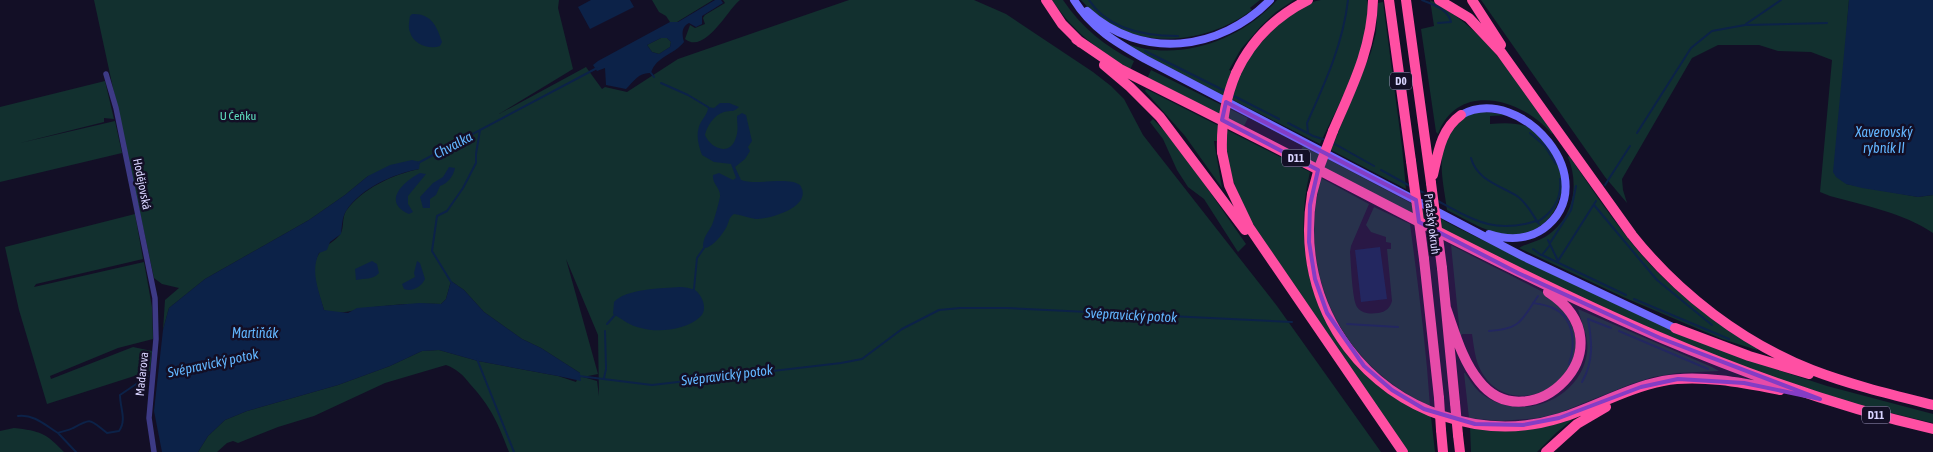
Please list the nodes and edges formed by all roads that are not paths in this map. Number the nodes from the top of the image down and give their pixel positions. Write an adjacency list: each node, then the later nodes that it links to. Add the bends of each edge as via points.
1 (1046, 0): 10 (highway, D11)
2 (1076, 0): 3 (main road, via 1097,20 1122,34 1172,44 1200,41 1230,30); 15 (main road, via 1090,21 1116,43)
3 (1270, 0)
4 (1308, 0): 16 (highway, bridge, via 1286,12 1248,52 1236,73 1224,112 1222,152 1227,176 1236,203)
5 (1373, 0): 21 (highway, bridge, via 1371,31 1364,58 1318,168 1309,223 1311,260 1320,296 1331,322 1370,373 1424,409 1451,419 1495,426 1559,418 1641,386 1663,381 1678,378)
6 (1439, 0): 12 (highway, via 1462,13 1482,31)
7 (1472, 0): 12 (highway)
8 (1389, 1): 28 (highway, Pražský okruh / D0, bridge, via 1424,259)
9 (1407, 2): 14 (highway, Pražský okruh / D0)
10 (1076, 39): 16 (highway, via 1160,117); 17 (highway, D11, via 1120,69)
11 (106, 74): 18 (street, Hodějovská, via 116,108)
12 (1530, 90): 22 (highway, via 1626,228 1683,290 1720,319 1768,349 1811,370)
13 (1461, 114): 14 (highway, via 1445,133); 15 (main road, via 1478,108 1497,109 1534,127 1557,154 1566,185 1564,201 1556,216 1542,230 1531,235 1500,238)
14 (1431, 175): 19 (highway, Pražský okruh / D0, bridge)
15 (1461, 224): 20 (main road)
16 (1273, 263): 27 (highway)
17 (1518, 272): 19 (highway, via 1563,304 1578,328 1579,351 1573,371 1547,395 1511,400 1488,390 1464,359); 23 (highway, D11, via 1677,345)
18 (155, 298): 26 (street, Madarova, via 156,339 149,406)
19 (1446, 308): 29 (highway, Pražský okruh / D0, bridge)
20 (1675, 328): 22 (highway, D11, via 1766,362)
21 (1716, 381): 23 (highway); 30 (highway, via 1675,384 1626,398 1577,424)
22 (1862, 386): 24 (highway, D11)
23 (1820, 399): 25 (highway, D11)
24 (1933, 405)
25 (1933, 429)
26 (154, 452)
27 (1403, 452)
28 (1443, 452)
29 (1460, 452)
30 (1546, 452)

